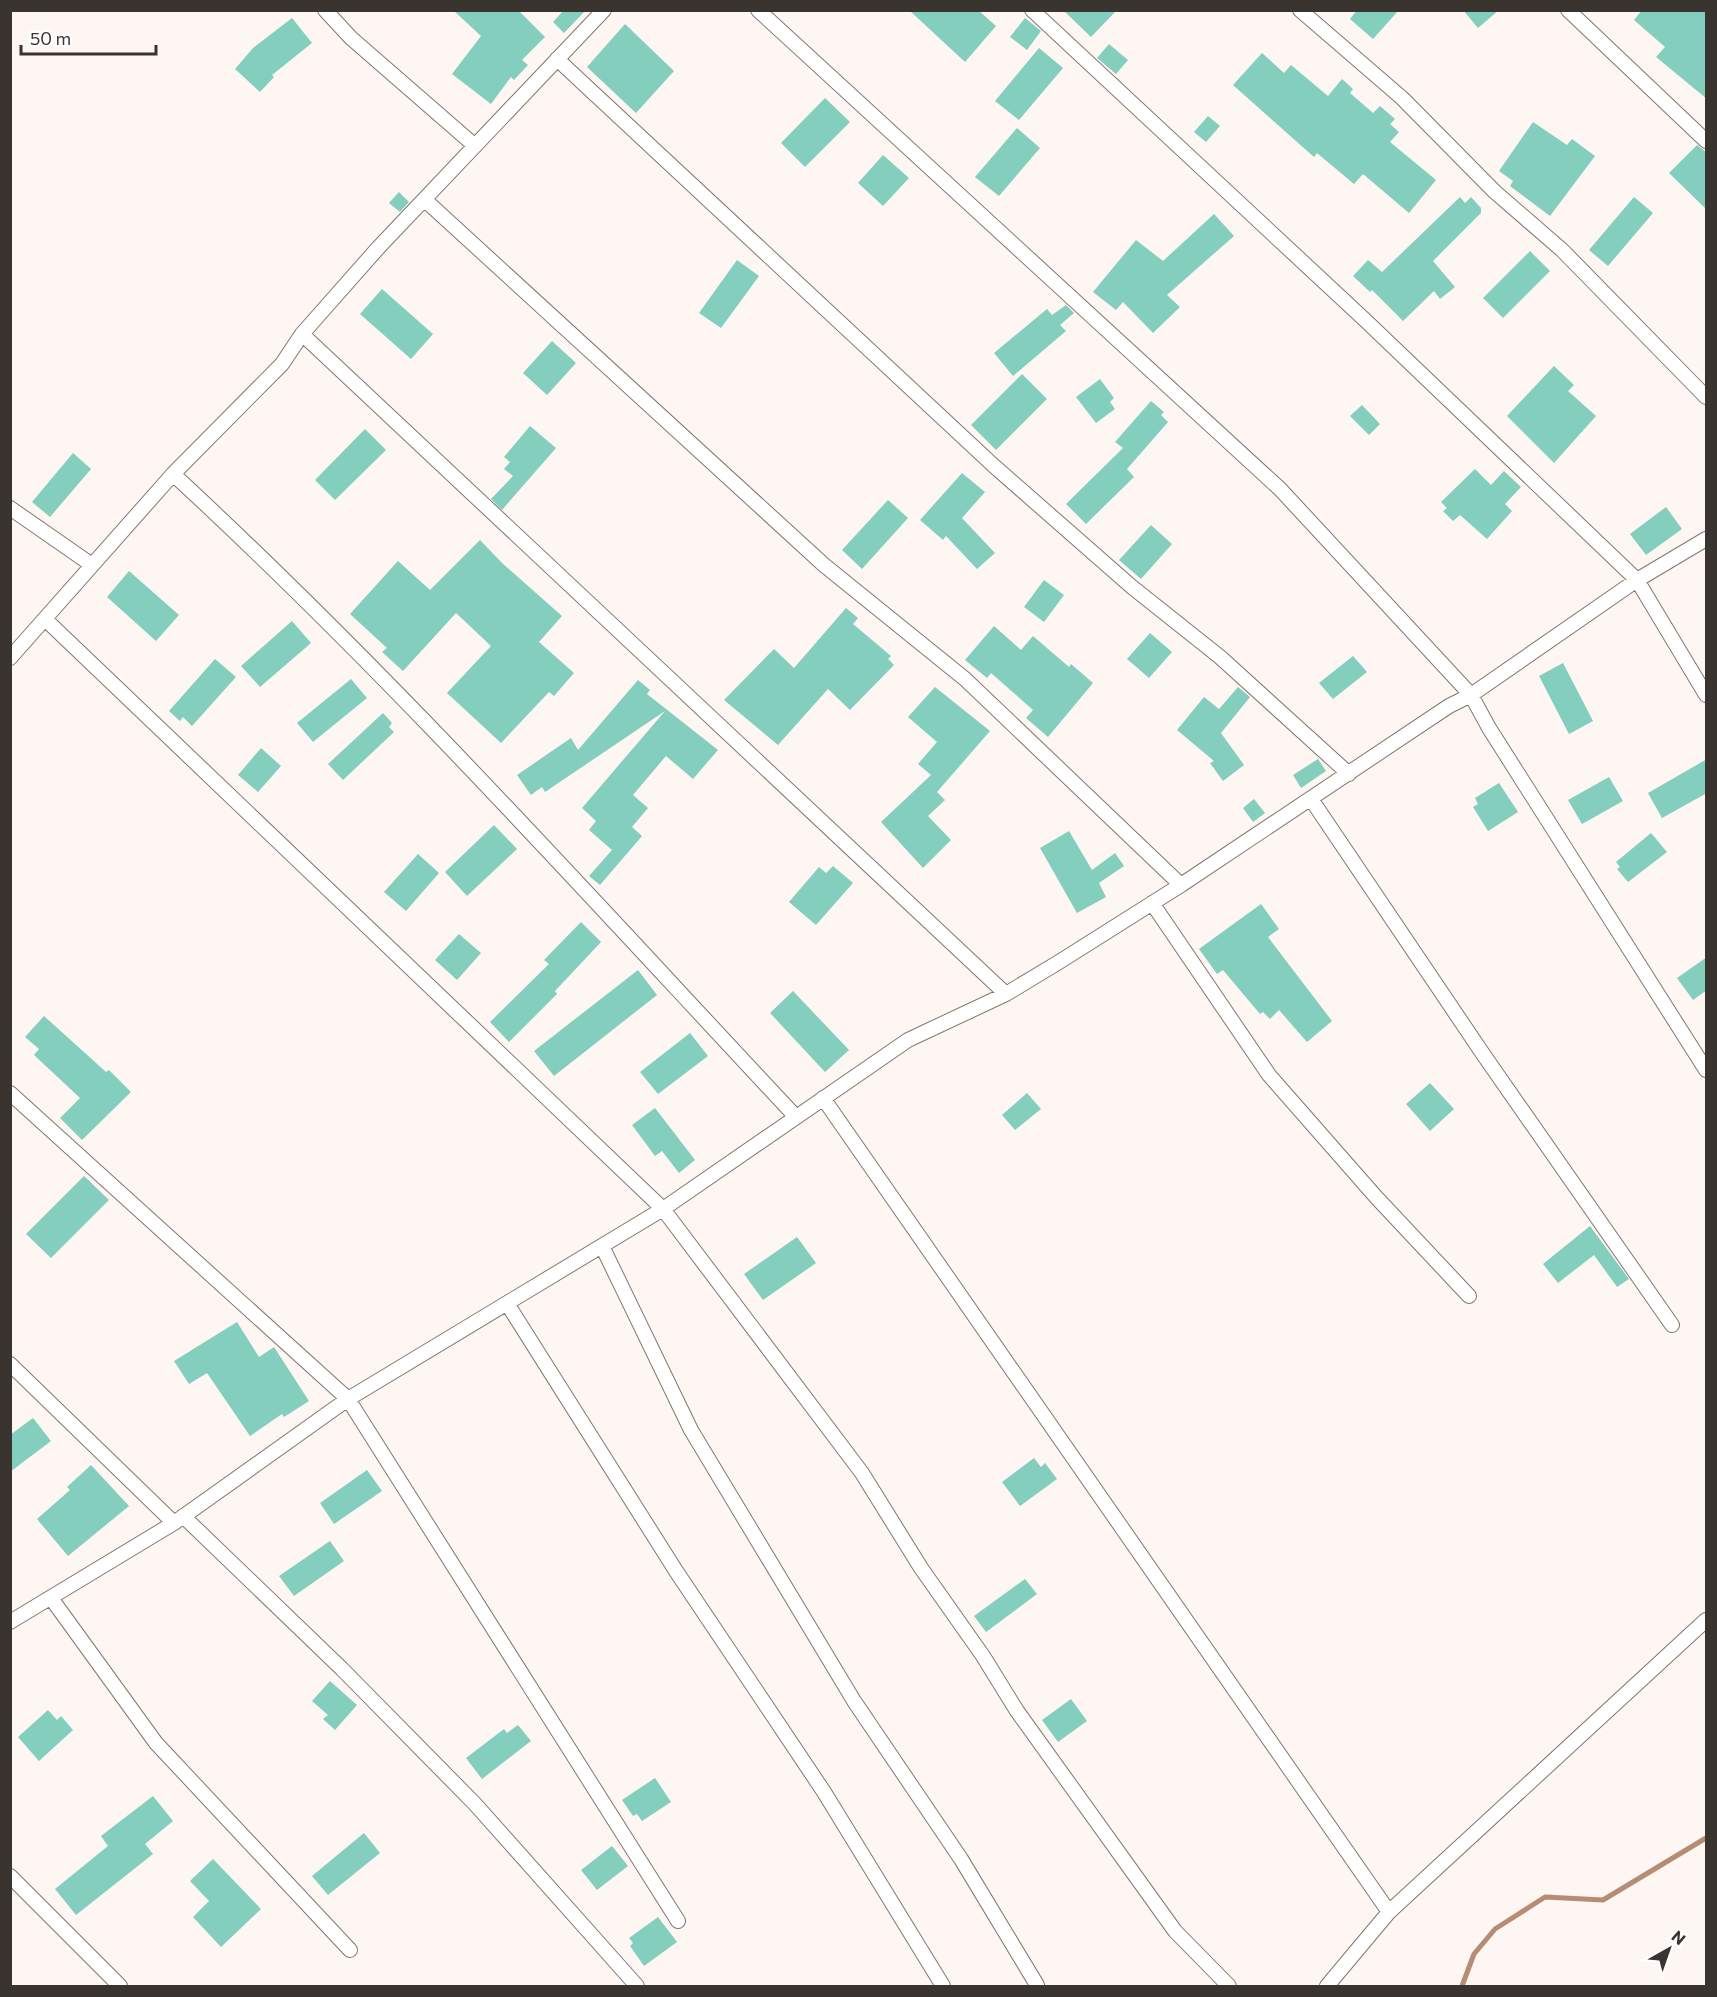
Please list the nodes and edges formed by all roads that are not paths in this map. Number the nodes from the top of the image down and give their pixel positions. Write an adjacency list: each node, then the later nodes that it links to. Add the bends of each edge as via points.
1 (325, 10): 9 (street, via 417,98)
2 (758, 10): 20 (street, via 1280,489)
3 (1032, 10): 17 (street)
4 (1300, 10): 12 (street, via 1402,98 1495,192 1562,250)
5 (1568, 10): 8 (street)
6 (603, 11): 7 (street)
7 (557, 59): 9 (street); 22 (street, via 994,466 1132,588 1220,657)
8 (1707, 141)
9 (474, 145): 10 (street)
10 (425, 200): 11 (street); 24 (street, via 824,565 965,679)
11 (302, 334): 13 (street, via 282,364); 26 (street)
12 (1707, 397)
13 (173, 474): 16 (street); 30 (street, via 275,568 395,688)
14 (10, 508): 16 (street)
15 (1707, 539): 17 (street)
16 (92, 566): 18 (street)
17 (1637, 579): 20 (street); 21 (street)
18 (46, 620): 19 (street); 31 (street)
19 (10, 658)
20 (1472, 695): 22 (street, via 1449,706); 27 (street, via 1489,728)
21 (1707, 695)
22 (1349, 774): 23 (street)
23 (1311, 799): 24 (street); 35 (street, via 1496,1074)
24 (1181, 885): 25 (street)
25 (1152, 903): 26 (street); 33 (street, via 1269,1074)
26 (1006, 994): 29 (street, via 908,1040)
27 (1707, 1070)
28 (10, 1093): 37 (street)
29 (823, 1098): 30 (street); 43 (street)
30 (796, 1118): 31 (street)
31 (663, 1209): 32 (street); 50 (street, via 861,1473 1017,1711 1175,1931)
32 (602, 1246): 34 (street); 46 (street, via 691,1430 731,1498 854,1701 961,1859)
33 (1469, 1296)
34 (508, 1305): 37 (street); 49 (street, via 676,1571 824,1792)
35 (1672, 1325)
36 (10, 1364): 38 (street)
37 (348, 1399): 38 (street); 44 (street)
38 (178, 1520): 39 (street); 48 (street, via 342,1669 475,1804)
39 (51, 1598): 41 (street); 45 (street, via 156,1743)
40 (1707, 1620): 43 (street)
41 (10, 1622)
42 (10, 1876): 47 (street)
43 (1389, 1912): 51 (street)
44 (678, 1921)
45 (350, 1950)
46 (1037, 1985)
47 (120, 1986)
48 (637, 1986)
49 (943, 1986)
50 (1229, 1986)
51 (1326, 1986)

